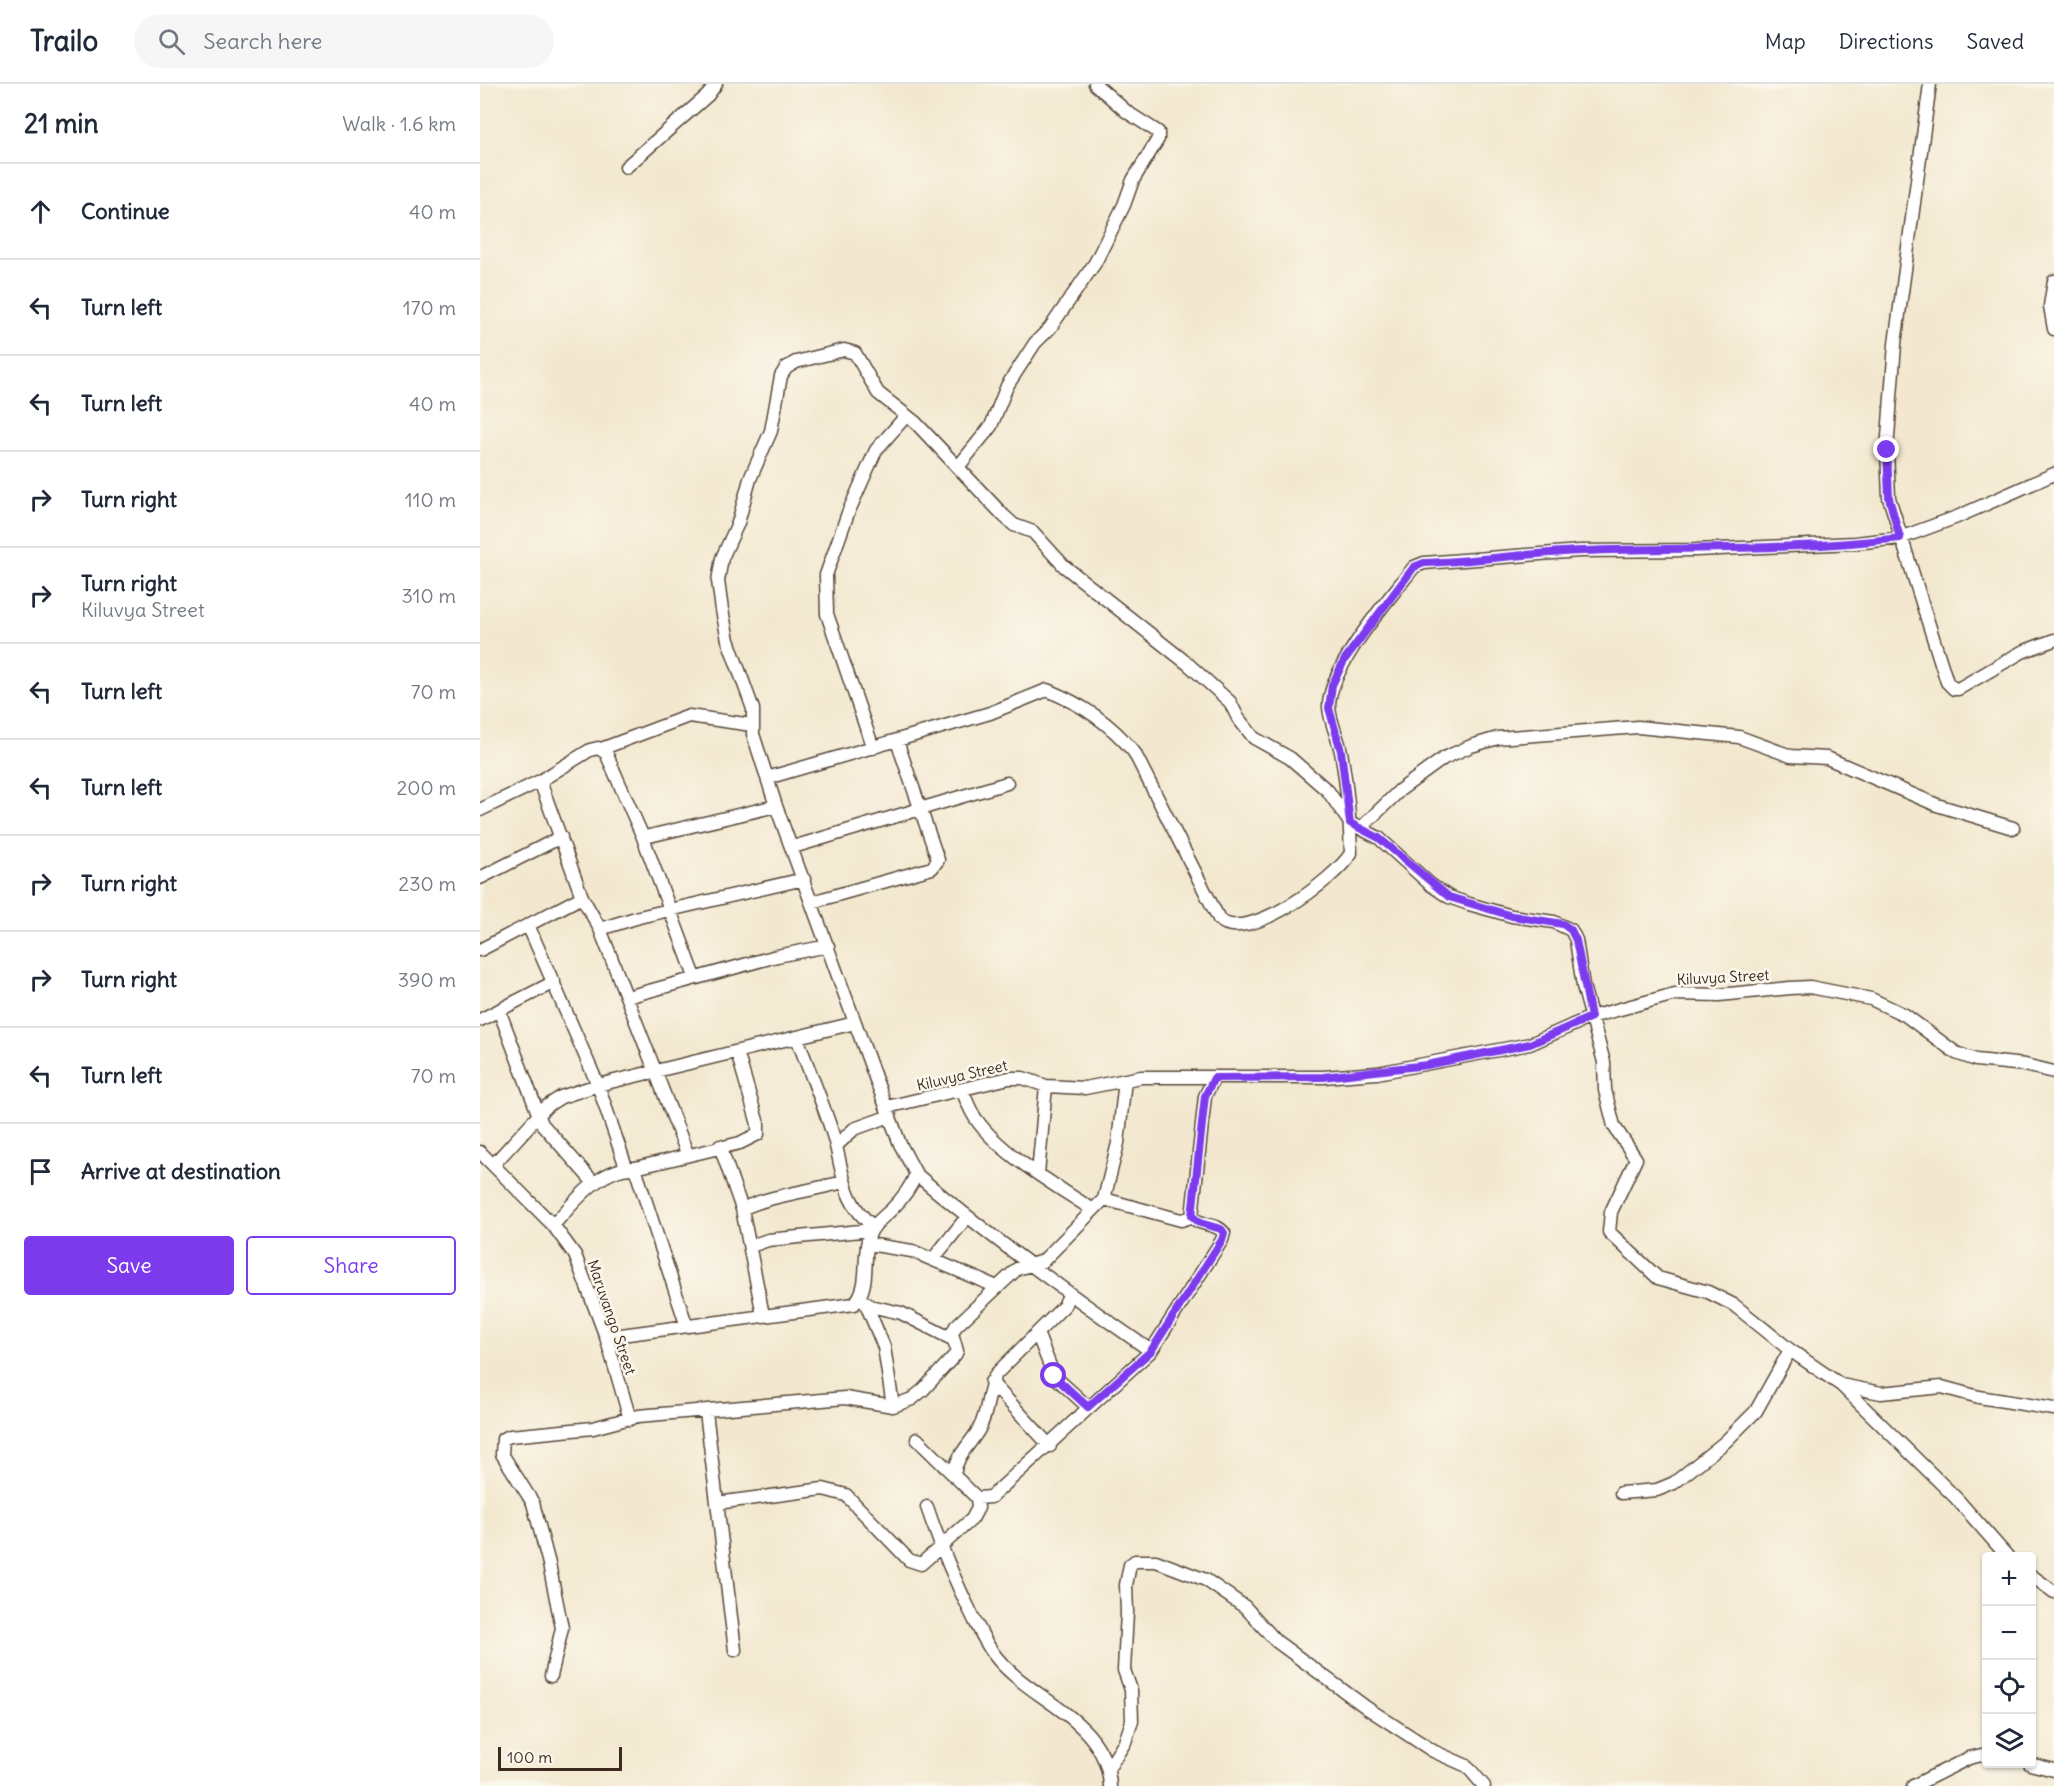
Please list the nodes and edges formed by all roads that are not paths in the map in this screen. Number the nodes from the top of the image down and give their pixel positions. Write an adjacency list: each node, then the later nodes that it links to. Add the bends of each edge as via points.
1 (716, 84): 4 (street)
2 (1095, 84): 8 (street, via 1158,132 1158,139 1133,180 1095,263 1007,386 991,426)
3 (1930, 84): 10 (street, via 1895,344 1887,450 1889,498)
4 (626, 167)
5 (2054, 281): 6 (street, via 2050,306)
6 (2054, 329)
7 (906, 416): 8 (street); 12 (street, via 873,387 855,353 844,350 796,362 781,376 771,431 722,558 718,581 728,640 753,710); 14 (street, via 876,450 826,575 827,614)
8 (958, 467): 22 (street, via 1014,525 1033,532 1064,566 1224,696 1254,738 1304,769 1328,791)
9 (2054, 474): 10 (street)
10 (1900, 538): 11 (street, via 1947,682 1954,689 2022,652); 22 (street, via 1707,550 1580,551 1424,563 1414,567 1345,659 1332,685 1329,708)
11 (2054, 640)
12 (752, 725): 15 (street, via 689,716); 16 (street)
13 (897, 741): 14 (street); 21 (street); 22 (street, via 990,712 1041,691 1076,702 1119,734 1134,752 1219,919 1232,927 1293,905 1323,884 1350,853)
14 (873, 748): 16 (street)
15 (601, 749): 17 (street, via 590,750); 24 (street)
16 (767, 778): 19 (street)
17 (540, 781): 20 (street); 25 (street)
18 (1007, 783): 21 (street)
19 (776, 806): 24 (street); 26 (street)
20 (480, 810)
21 (921, 810): 26 (street); 30 (street, via 938,860 932,868)
22 (1355, 826): 23 (street, via 1444,758 1471,746 1498,738 1638,727 1739,737 1791,756 1827,758 1936,805); 40 (street, via 1379,838 1449,897 1512,916 1554,922 1571,930)
23 (2013, 828)
24 (642, 836): 31 (street)
25 (561, 837): 27 (street); 29 (street)
26 (793, 847): 28 (street)
27 (480, 878)
28 (804, 879): 30 (street); 31 (street)
29 (582, 897): 32 (street); 33 (street)
30 (812, 902): 34 (street)
31 (672, 909): 33 (street); 36 (street)
32 (528, 925): 35 (street); 37 (street)
33 (600, 929): 38 (street)
34 (828, 946): 36 (street); 43 (street)
35 (480, 950)
36 (695, 977): 38 (street)
37 (554, 982): 39 (street); 51 (street)
38 (627, 997): 47 (street)
39 (499, 1010): 41 (street); 54 (street)
40 (1591, 1017): 42 (street, Kiluvya Street); 45 (street); 48 (street, Kiluvya Street, via 1676,994 1810,987 1888,1005 1956,1053 1976,1060)
41 (480, 1020)
42 (1578, 1021): 45 (street); 49 (street, Kiluvya Street, via 1530,1044 1427,1065 1323,1077)
43 (855, 1023): 44 (street); 55 (street)
44 (797, 1037): 46 (street); 57 (street)
45 (1599, 1042): 85 (street, via 1614,1126 1636,1159 1611,1212 1610,1232 1658,1278 1708,1292 1734,1305)
46 (736, 1052): 47 (street); 56 (street, via 760,1130 740,1143)
47 (656, 1071): 51 (street); 59 (street)
48 (2054, 1072)
49 (1214, 1078): 50 (street, Kiluvya Street); 69 (street, via 1205,1096)
50 (1125, 1080): 52 (street, Kiluvya Street, via 1085,1088); 66 (street, via 1118,1143)
51 (598, 1085): 54 (street, via 561,1097); 61 (street)
52 (1046, 1086): 53 (street, Kiluvya Street, via 1009,1078); 63 (street)
53 (962, 1090): 55 (street, Kiluvya Street); 63 (street, via 982,1127)
54 (539, 1112): 60 (street); 64 (street, via 542,1124)
55 (889, 1112): 57 (street, Kiluvya Street, via 854,1129); 62 (street)
56 (720, 1146): 59 (street); 67 (street)
57 (836, 1146): 65 (street)
58 (480, 1152): 60 (street, Maruvango Street)
59 (687, 1153): 61 (street)
60 (493, 1165): 71 (street, Maruvango Street)
61 (631, 1167): 64 (street); 81 (street)
62 (916, 1174): 70 (street); 72 (street, via 893,1208)
63 (1038, 1174): 68 (street)
64 (594, 1182): 71 (street)
65 (843, 1182): 67 (street, via 758,1201); 72 (street)
66 (1104, 1198): 68 (street); 69 (street, via 1181,1220)
67 (742, 1209): 74 (street)
68 (1093, 1210): 76 (street, via 1042,1261)
69 (1192, 1216): 86 (street, via 1200,1223 1221,1229 1222,1240)
70 (967, 1217): 75 (street); 76 (street)
71 (553, 1226): 83 (street, Maruvango Street, via 575,1256)
72 (872, 1228): 73 (street); 74 (street, via 768,1240)
73 (868, 1244): 75 (street, via 912,1251); 79 (street)
74 (751, 1246): 80 (street)
75 (933, 1259): 77 (street)
76 (1030, 1266): 77 (street, via 1017,1269); 78 (street)
77 (997, 1287): 84 (street, via 956,1326)
78 (1070, 1295): 82 (street); 86 (street)
79 (863, 1301): 80 (street); 84 (street, via 901,1312); 89 (street, via 884,1347)
80 (763, 1315): 81 (street)
81 (686, 1324): 83 (street)
82 (1037, 1332): 87 (street); 90 (street, via 1054,1376)
83 (606, 1337): 93 (street, Maruvango Street)
84 (952, 1339): 89 (street, via 957,1351 948,1363 912,1399)
85 (1790, 1350): 88 (street); 97 (street, via 1756,1411 1725,1442 1674,1483 1656,1490)
86 (1151, 1351): 90 (street)
87 (991, 1382): 95 (street); 96 (street, via 985,1415 960,1454)
88 (1841, 1385): 91 (street, via 1881,1393 1942,1387); 102 (street, via 1956,1498)
89 (893, 1406): 92 (street, via 844,1398)
90 (1088, 1407): 95 (street)
91 (2054, 1409)
92 (706, 1412): 93 (street); 99 (street)
93 (630, 1419): 106 (street, via 593,1428 510,1436 500,1446 533,1503 549,1564 562,1629)
94 (917, 1439): 96 (street)
95 (1050, 1446): 98 (street, via 996,1495)
96 (954, 1475): 98 (street)
97 (1621, 1493)
98 (978, 1498): 101 (street, via 972,1519)
99 (717, 1503): 101 (street, via 836,1490 846,1495 916,1564); 105 (street)
100 (927, 1507): 101 (street)
101 (942, 1547): 109 (street, via 954,1580 990,1650 1008,1669 1076,1721 1099,1749)
102 (2003, 1552)
103 (2036, 1579): 104 (street)
104 (2054, 1592)
105 (735, 1650)
106 (551, 1676)
107 (1982, 1755): 113 (street)
108 (2036, 1765): 110 (street)
109 (1108, 1769): 111 (street); 112 (street, via 1125,1742 1132,1721 1131,1690 1124,1670 1126,1577 1130,1565 1143,1560 1206,1580 1234,1598 1275,1641 1433,1751 1467,1766)
110 (2054, 1770)
111 (1110, 1786)
112 (1484, 1786)
113 (1913, 1786)

